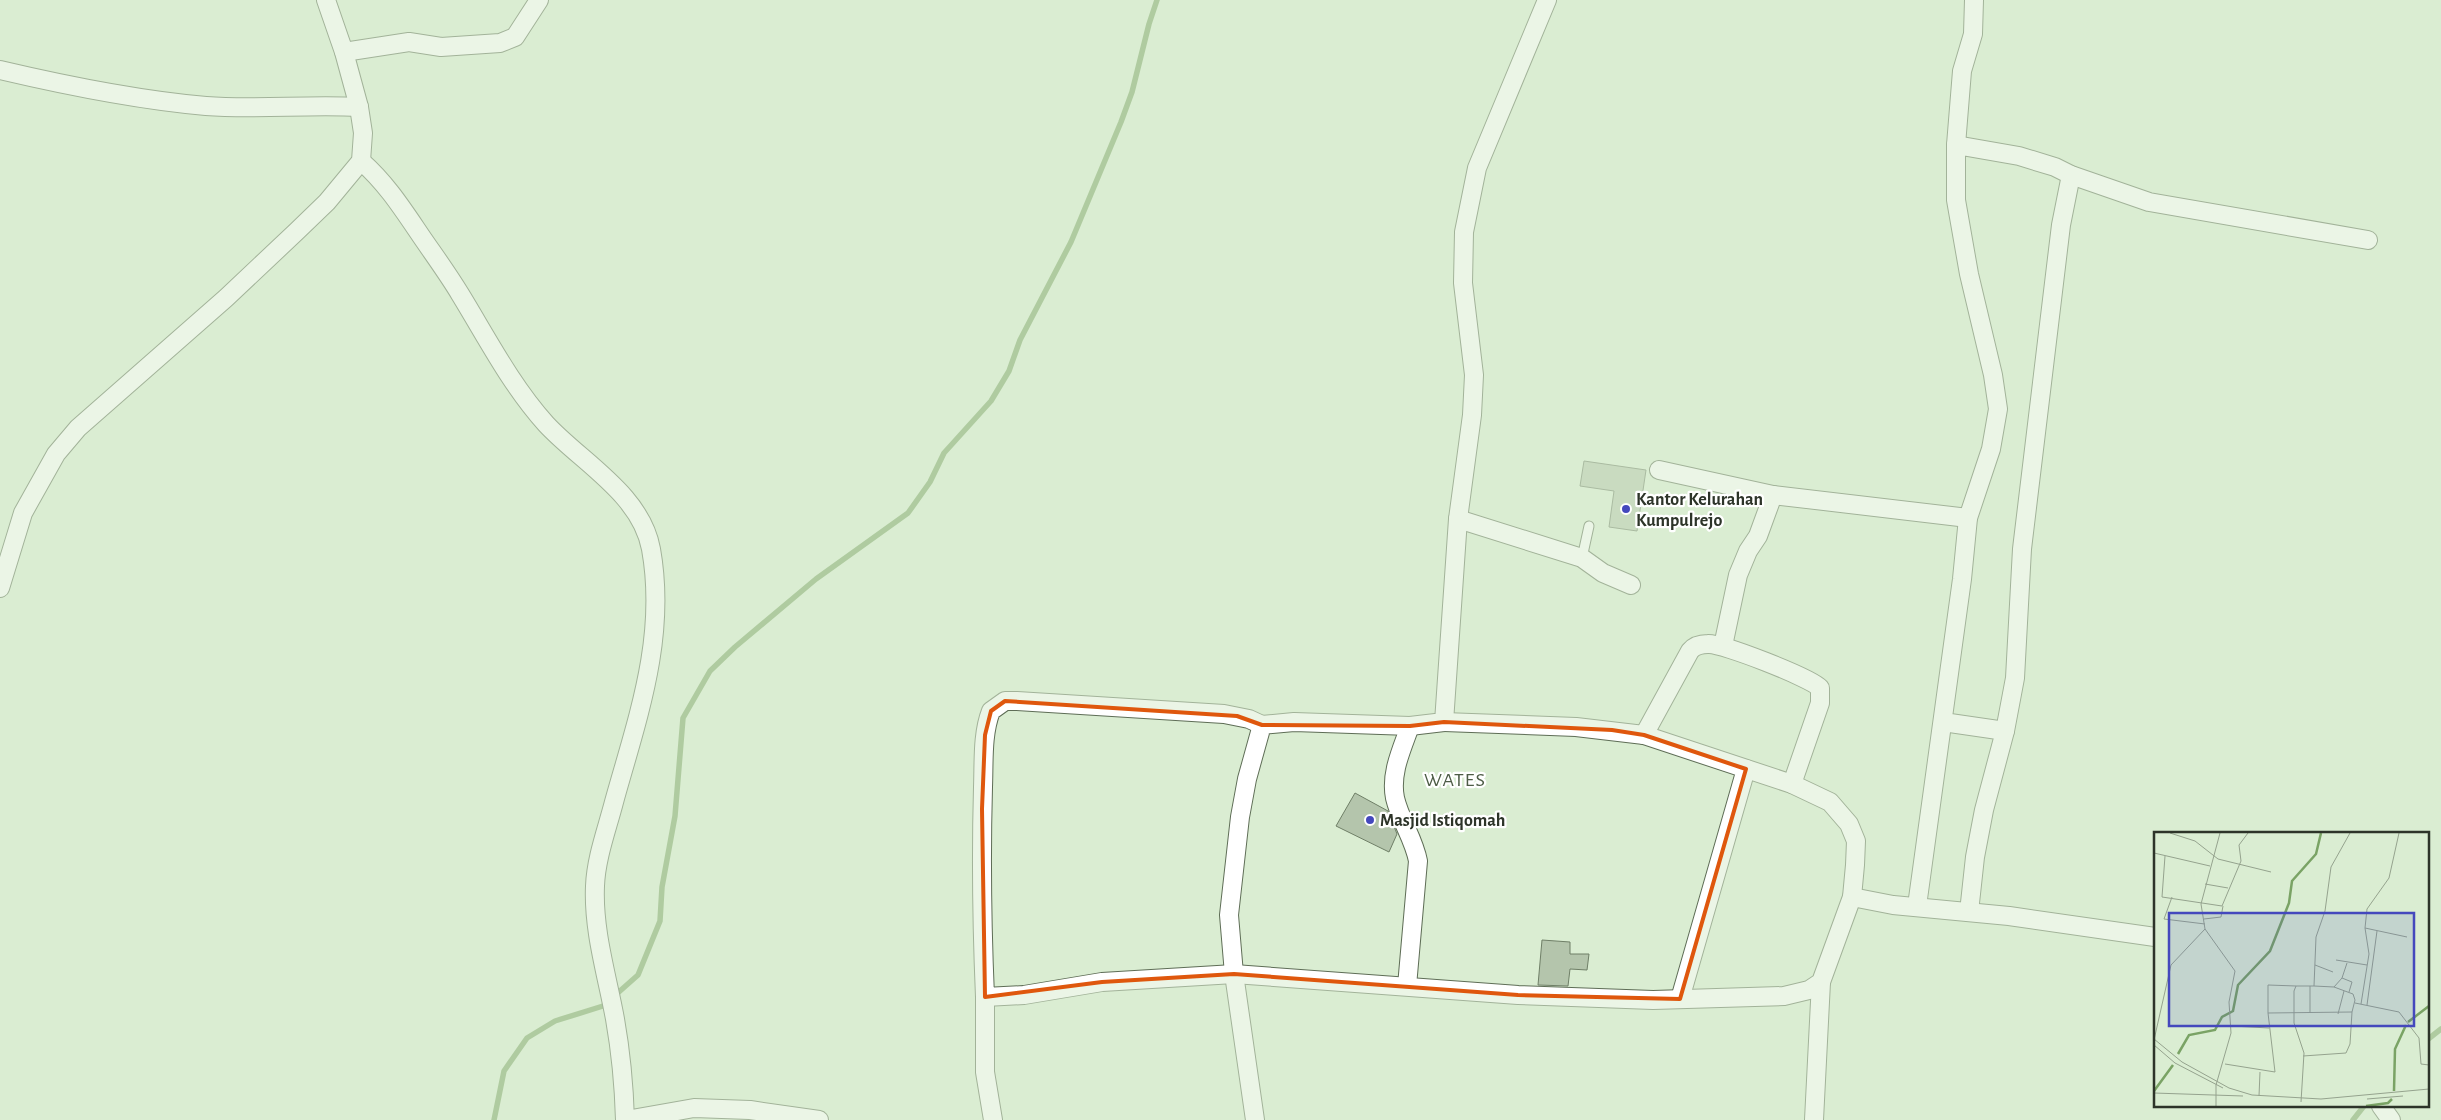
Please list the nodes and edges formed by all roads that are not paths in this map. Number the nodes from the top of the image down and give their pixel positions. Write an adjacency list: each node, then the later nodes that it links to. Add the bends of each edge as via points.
1 (326, 0): 5 (street)
2 (539, 0): 5 (street, via 515,37 500,43 440,48 409,42)
3 (1547, 0): 15 (street, via 1477,168 1464,232 1465,311 1474,375)
4 (1974, 0): 8 (street, via 1973,34 1960,80)
5 (344, 52): 7 (street)
6 (0, 70): 7 (street, via 118,95 208,106 317,104)
7 (359, 107): 9 (street, via 363,133)
8 (1956, 145): 10 (street, via 2019,156); 14 (street, via 1956,200 1998,409 1991,449)
9 (361, 160): 19 (street, via 327,202 297,231 78,428 61,447 23,513); 39 (street, via 382,179 459,293 495,355 540,416 624,499 644,527 651,548 654,647 648,684 600,852 595,884 596,916 623,1062)
10 (2071, 175): 11 (street, via 2149,202); 25 (street, via 2061,225 2038,409 2022,549 2015,678)
11 (2368, 240)
12 (1659, 470): 13 (street)
13 (1773, 494): 14 (street); 20 (street, via 1758,536 1738,575)
14 (1968, 518): 22 (street)
15 (1458, 519): 17 (street); 21 (street)
16 (1589, 526): 17 (lane)
17 (1582, 558): 18 (street, via 1603,573)
18 (1631, 585)
19 (0, 588)
20 (1723, 646): 26 (street, via 1708,644 1690,651); 28 (street, via 1820,688 1820,703)
21 (1444, 722): 24 (street); 26 (street, via 1576,727)
22 (1943, 722): 25 (street); 30 (street)
23 (1262, 724): 24 (street); 33 (street, via 1247,779 1232,887 1229,915); 36 (street, via 1224,714 1025,701 1005,701 991,711 986,735 982,809 981,907)
24 (1410, 726): 35 (street, via 1394,780 1396,800 1418,861)
25 (2006, 731): 31 (street, via 1984,810)
26 (1644, 736): 27 (street)
27 (1746, 769): 28 (street); 37 (street)
28 (1792, 784): 29 (street, via 1830,802 1849,824 1856,841)
29 (1852, 897): 30 (street); 34 (street)
30 (1917, 906): 31 (street)
31 (1969, 912): 32 (street)
32 (2154, 937)
33 (1234, 974): 35 (street); 36 (street, via 1102,982 1024,995); 42 (street)
34 (1821, 982): 37 (street, via 1809,990 1791,995); 43 (street)
35 (1407, 986): 37 (street, via 1518,996)
36 (985, 997): 41 (street, via 985,1072)
37 (1680, 1000)
38 (2382, 1108): 44 (street)
39 (625, 1120): 40 (street, via 694,1108 750,1110)
40 (819, 1120)
41 (993, 1120)
42 (1256, 1120)
43 (1814, 1120)
44 (2391, 1120)

